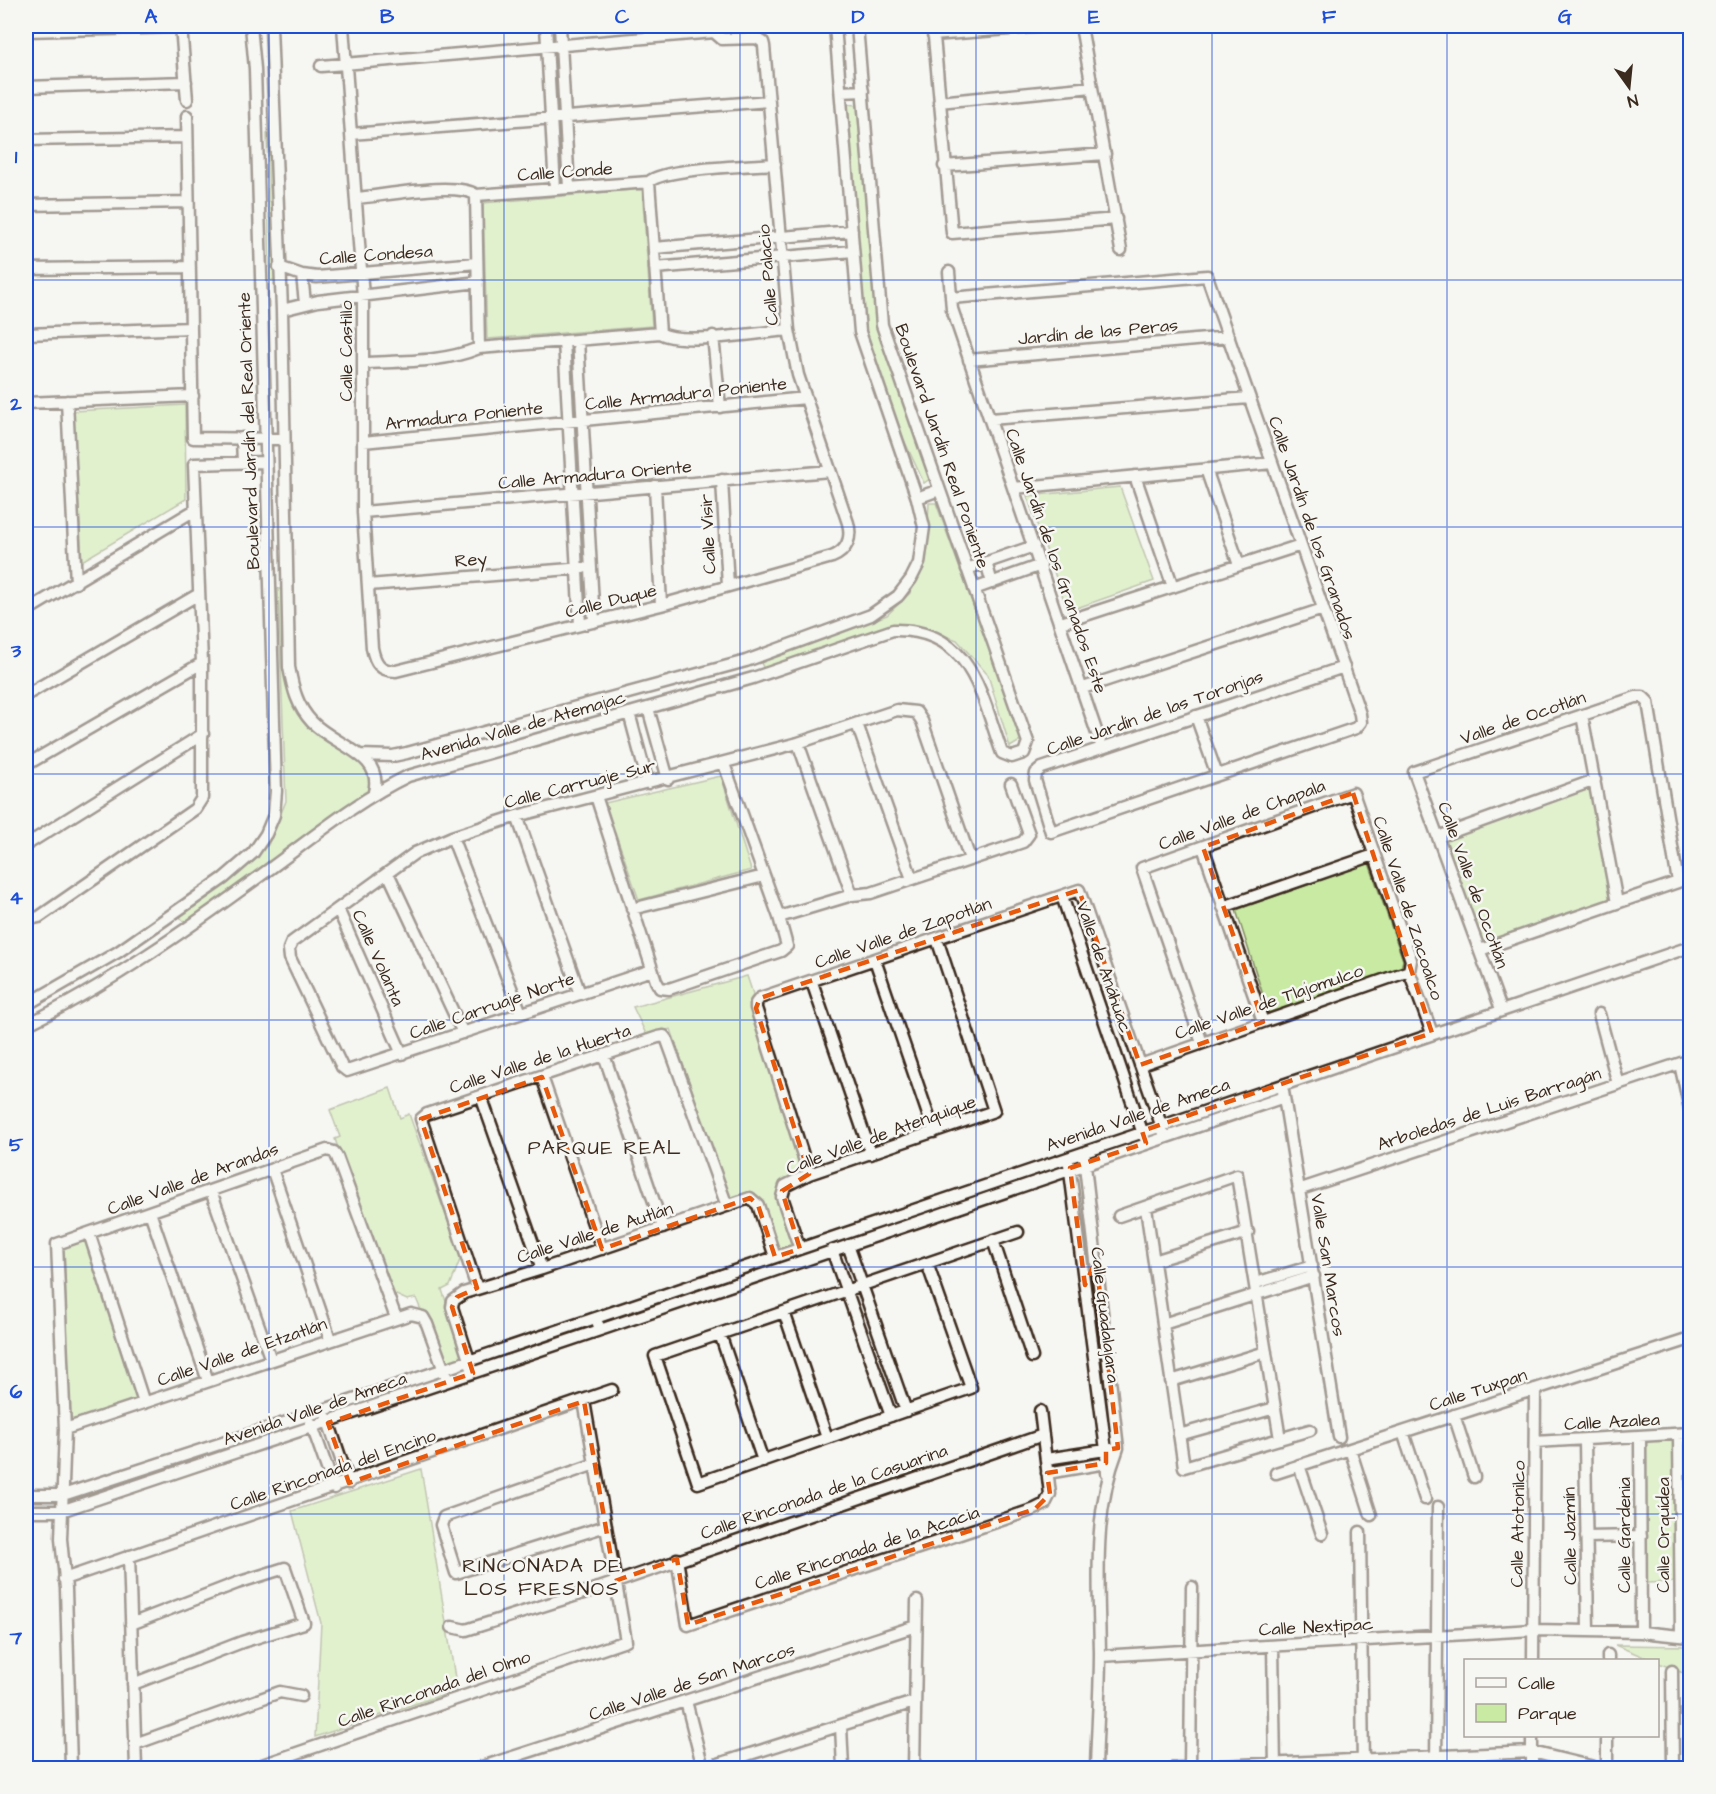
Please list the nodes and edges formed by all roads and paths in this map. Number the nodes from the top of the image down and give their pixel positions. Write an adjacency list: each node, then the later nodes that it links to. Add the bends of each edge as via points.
1 (181, 26): 13 (street); 18 (street)
2 (251, 26): 27 (street, Boulevard Jardín del Real Oriente)
3 (271, 26): 26 (street, Boulevard Jardín del Real Oriente)
4 (344, 26): 16 (street, Calle Castillo)
5 (546, 26): 15 (street)
6 (560, 26): 14 (street)
7 (835, 26): 22 (street)
8 (858, 26): 21 (street, Boulevard Jardín Real Poniente)
9 (1046, 26): 12 (street)
10 (1081, 26): 20 (street)
11 (714, 29): 14 (street); 24 (street, Calle Palacio, via 728,40 756,38 763,42)
12 (933, 30): 25 (street)
13 (26, 31)
14 (561, 45): 15 (street); 29 (street)
15 (547, 46): 16 (street); 30 (street)
16 (346, 63): 17 (street); 31 (street, Calle Castillo)
17 (321, 66)
18 (186, 82): 19 (street); 23 (street)
19 (26, 87)
20 (1092, 87): 25 (street); 34 (street)
21 (863, 91): 22 (street); 99 (street, Boulevard Jardín Real Poniente, via 882,325)
22 (841, 92): 45 (street)
23 (187, 100)
24 (769, 101): 29 (street); 35 (street, Calle Palacio)
25 (939, 102): 36 (street)
26 (275, 111): 27 (street); 55 (street, Boulevard Jardín del Real Oriente)
27 (256, 112): 87 (street, Boulevard Jardín del Real Oriente)
28 (187, 116): 32 (street)
29 (565, 117): 30 (street); 38 (street)
30 (551, 118): 31 (street); 39 (street)
31 (351, 134): 41 (street, Calle Castillo)
32 (187, 137): 33 (street); 42 (street)
33 (26, 140)
34 (1105, 154): 36 (street); 44 (street)
35 (775, 164): 37 (street, Calle Conde, via 677,172 654,177); 47 (street, Calle Palacio)
36 (944, 166): 44 (street, via 952,232)
37 (649, 182): 38 (street, Calle Conde); 48 (street)
38 (569, 188): 39 (street, Calle Conde)
39 (555, 189): 40 (street, Calle Conde)
40 (476, 195): 41 (street, Calle Conde, via 469,190 446,190); 53 (street)
41 (356, 198): 59 (street, Calle Castillo)
42 (188, 201): 43 (street); 54 (street)
43 (26, 205)
44 (1116, 219): 49 (street)
45 (852, 231): 46 (street); 50 (street)
46 (828, 233): 47 (street); 51 (street)
47 (781, 237): 48 (street); 52 (street, Calle Palacio)
48 (654, 248): 57 (street)
49 (1121, 250)
50 (853, 251): 51 (street); 102 (street, via 860,332)
51 (828, 254): 52 (street)
52 (783, 257): 57 (street); 67 (street, Calle Palacio)
53 (477, 263): 59 (street, Calle Condesa); 61 (street)
54 (190, 267): 56 (street); 66 (street)
55 (279, 267): 60 (street, Calle Condesa); 65 (street, Boulevard Jardín del Real Oriente)
56 (26, 268)
57 (655, 268): 68 (street)
58 (949, 272): 63 (street, Calle Jardín de los Granados Este)
59 (362, 273): 60 (street, Calle Condesa); 62 (street, Calle Castillo)
60 (302, 275): 64 (street)
61 (477, 282): 62 (street, Calle Condesa); 74 (street)
62 (363, 297): 64 (street, Calle Condesa); 76 (street, Calle Castillo)
63 (951, 298): 71 (street, Calle Jardín de los Granados, via 1200,275 1207,276); 75 (street, Calle Jardín de los Granados Este)
64 (304, 303): 65 (street, Calle Condesa)
65 (282, 310): 88 (street, Boulevard Jardín del Real Oriente)
66 (191, 328): 69 (street); 77 (street)
67 (789, 330): 70 (street); 78 (street, Calle Palacio)
68 (660, 333): 70 (street, via 685,339); 72 (street)
69 (26, 334)
70 (713, 336): 82 (street)
71 (1229, 337): 75 (street, Jardín de las Peras); 79 (street, Calle Jardín de los Granados)
72 (578, 340): 73 (street); 84 (street)
73 (564, 341): 74 (street); 85 (street)
74 (479, 348): 76 (street, via 430,360)
75 (969, 360): 83 (street, Calle Jardín de los Granados Este)
76 (363, 363): 89 (street, Calle Castillo)
77 (193, 396): 80 (street); 86 (street, via 193,438)
78 (806, 398): 82 (street, Calle Armadura Poniente); 94 (street, Calle Palacio)
79 (1250, 398): 83 (street, Calle Jardín de los Granados Este); 92 (street, Calle Jardín de los Granados)
80 (67, 400): 81 (street); 114 (street)
81 (26, 403)
82 (720, 407): 84 (street, Calle Armadura Poniente)
83 (990, 419): 98 (street, Calle Jardín de los Granados Este)
84 (582, 420): 85 (street, Calle Armadura Poniente); 100 (street)
85 (569, 422): 89 (street, Armadura Poniente); 101 (street)
86 (242, 438): 87 (street); 91 (street)
87 (265, 439): 88 (street); 90 (street, Boulevard Jardín del Real Oriente)
88 (284, 439): 118 (street, Boulevard Jardín del Real Oriente)
89 (363, 442): 104 (street, Calle Castillo)
90 (266, 462): 91 (street); 116 (street, Boulevard Jardín del Real Oriente)
91 (243, 463): 103 (street, via 194,464)
92 (1272, 463): 93 (street); 105 (street, Calle Jardín de los Granados)
93 (1206, 469): 95 (street); 110 (street)
94 (830, 471): 96 (street, Calle Armadura Oriente); 107 (street, Calle Palacio, via 850,531 849,541)
95 (1135, 476): 98 (street); 120 (street)
96 (722, 480): 97 (street, Calle Armadura Oriente); 119 (street, Calle Visir)
97 (655, 486): 100 (street, Calle Armadura Oriente); 123 (street)
98 (1014, 488): 106 (street, Calle Jardín de los Granados Este)
99 (939, 490): 102 (street); 113 (street, Boulevard Jardín Real Poniente)
100 (586, 492): 101 (street, Calle Armadura Oriente); 112 (street)
101 (573, 493): 104 (street, Calle Armadura Oriente); 111 (street)
102 (917, 498): 129 (street, Avenida Valle de Atemajac, via 924,543 919,563 898,596 871,615)
103 (195, 510): 114 (street); 122 (street)
104 (363, 512): 117 (street, Calle Castillo)
105 (1301, 545): 110 (street); 124 (street, Calle Jardín de los Granados)
106 (1034, 546): 108 (street); 109 (street, Calle Jardín de los Granados Este)
107 (840, 553): 119 (street, Calle Duque)
108 (986, 562): 113 (street); 115 (street)
109 (1041, 565): 115 (street); 127 (street, Calle Jardín de los Granados Este)
110 (1239, 566): 120 (street)
111 (577, 568): 112 (street, Rey); 117 (street, Rey); 128 (street)
112 (591, 568): 126 (street)
113 (967, 568): 121 (street, Boulevard Jardín Real Poniente)
114 (76, 583): 125 (street)
115 (992, 584): 121 (street)
116 (270, 585): 118 (street); 179 (street, Boulevard Jardín del Real Oriente, via 274,815 252,853)
117 (368, 585): 132 (street, Calle Castillo, via 374,661)
118 (287, 586): 147 (street, Boulevard Jardín del Real Oriente, via 293,694 324,734)
119 (728, 586): 123 (street, Calle Duque)
120 (1173, 587): 127 (street)
121 (974, 589): 148 (street, Boulevard Jardín Real Poniente, via 1028,742)
122 (199, 594): 130 (street); 135 (street)
123 (661, 605): 126 (street, Calle Duque)
124 (1323, 609): 131 (street, Calle Jardín de los Granados); 134 (street)
125 (26, 611)
126 (594, 622): 128 (street, Calle Duque)
127 (1061, 623): 134 (street, Calle Jardín de los Granados Este)
128 (580, 625): 132 (street, Calle Duque)
129 (746, 661): 133 (street); 143 (street, Avenida Valle de Atemajac)
130 (202, 663): 141 (street); 151 (street)
131 (1344, 667): 139 (street, Calle Jardín de las Toronjas); 153 (street, Calle Jardín de los Granados, via 1360,714 1361,722 1356,728)
132 (387, 671)
133 (753, 678): 136 (street, Avenida Valle de Atemajac); 148 (street, Avenida Valle de Atemajac, via 893,630 919,632 941,640 965,660 1002,753)
134 (1083, 688): 146 (street, Calle Jardín de los Granados Este)
135 (26, 695)
136 (648, 708): 137 (street, Avenida Valle de Atemajac); 142 (street)
137 (629, 713): 144 (street); 149 (street, Avenida Valle de Atemajac)
138 (1582, 715): 152 (street, Valle de Ocotlán); 155 (street); 174 (street, Valle de Ocotlán, via 1636,697 1648,702 1678,882)
139 (1196, 716): 146 (street, Calle Jardín de las Toronjas); 153 (street)
140 (856, 724): 145 (street, Calle Carruaje Sur); 168 (street, Calle Carruaje Sur, via 897,710 916,712); 171 (street)
141 (203, 734): 165 (street); 180 (street, via 204,787 195,808 39,916)
142 (656, 737): 144 (street); 154 (street)
143 (448, 741): 147 (street, Avenida Valle de Atemajac, via 393,756); 149 (street)
144 (637, 743): 156 (street)
145 (798, 743): 150 (street, Calle Carruaje Sur); 172 (street)
146 (1102, 748): 162 (street, Calle Jardín de las Toronjas, via 1036,773 1036,786)
147 (360, 755): 158 (street, Boulevard Jardín del Real Oriente, via 374,769)
148 (1018, 756)
149 (453, 762): 158 (street, Avenida Valle de Atemajac)
150 (724, 764): 154 (street, Calle Carruaje Sur); 170 (street)
151 (26, 765)
152 (1414, 772): 164 (street, Calle Valle de Ocotlán)
153 (1217, 776): 162 (street, Calle Jardín de los Granados)
154 (668, 779): 156 (street, Calle Carruaje Sur)
155 (1595, 780): 164 (street); 174 (street)
156 (648, 783): 160 (street, Calle Carruaje Sur)
157 (1011, 784): 168 (street, via 1028,838)
158 (374, 792): 181 (street, Avenida Valle de Atemajac)
159 (1353, 793): 166 (street, Calle Valle de Chapala); 167 (street, Calle Valle de Zacoalco)
160 (596, 796): 161 (street, Calle Carruaje Sur); 177 (street)
161 (517, 816): 163 (street, Calle Carruaje Sur); 189 (street)
162 (1051, 832)
163 (452, 837): 169 (street, Calle Carruaje Sur, via 415,853); 192 (street)
164 (1438, 837): 184 (street, Calle Valle de Ocotlán)
165 (26, 845)
166 (1203, 847): 175 (street); 199 (street, Calle Valle de Chapala, via 1142,868)
167 (1374, 855): 175 (street); 187 (street, Calle Valle de Zacoalco, via 1411,960)
168 (970, 859): 171 (street)
169 (388, 873): 176 (street, Calle Carruaje Sur); 197 (street)
170 (764, 876): 177 (street); 178 (street)
171 (912, 879): 172 (street)
172 (852, 895): 178 (street)
173 (1062, 896): 182 (street, Calle Valle de Zapotlán); 203 (street, Valle de Anáhuac, via 1079,890); 212 (street, Valle de Anáhuac)
174 (1617, 903): 184 (street)
175 (1223, 907): 195 (street)
176 (338, 909): 200 (street, Calle Volanta); 204 (street, Calle Carruaje Sur, via 292,942 289,949)
177 (632, 909): 186 (street)
178 (779, 917): 186 (street, via 787,946 781,951 669,989 660,988)
179 (167, 918): 181 (street); 190 (street, via 118,952)
180 (26, 920)
181 (177, 934): 194 (street, Avenida Valle de Atemajac, via 128,967)
182 (938, 939): 185 (street, Calle Valle de Zapotlán); 213 (street, Calle Valle de Atenquique, via 993,1112)
183 (1690, 946): 191 (street, Avenida Valle de Ameca)
184 (1480, 950): 191 (street, Calle Valle de Ocotlán)
185 (875, 960): 188 (street, Calle Valle de Zapotlán); 213 (street)
186 (652, 970): 189 (street, Calle Carruaje Norte)
187 (1409, 971): 195 (street, Calle Valle de Tlajomulco); 198 (street, Calle Valle de Zacoalco)
188 (812, 982): 217 (street); 222 (street, Calle Valle de Zapotlán, via 760,998 756,1003)
189 (580, 994): 192 (street, Calle Carruaje Norte)
190 (27, 1004): 194 (street)
191 (1501, 1009): 198 (street, Avenida Valle de Ameca)
192 (521, 1013): 197 (street, Calle Carruaje Norte)
193 (1599, 1014): 207 (street)
194 (37, 1018): 196 (street, Avenida Valle de Atemajac)
195 (1263, 1022): 199 (street, Calle Valle de Tlajomulco)
196 (26, 1025)
197 (463, 1033): 200 (street, Calle Carruaje Norte)
198 (1432, 1033): 206 (street, Avenida Valle de Ameca)
199 (1202, 1043): 203 (street, Calle Valle de Tlajomulco)
200 (402, 1054): 204 (street, Calle Carruaje Norte, via 352,1070)
201 (604, 1055): 205 (street, Calle Valle de la Huerta); 225 (street, Calle Valle de la Huerta, via 664,1036); 229 (street)
202 (1685, 1062): 207 (street, Arboledas de Luis Barragán); 210 (street)
203 (1140, 1065): 211 (street, Valle de Anáhuac)
204 (342, 1067)
205 (542, 1077): 208 (street, Calle Valle de la Huerta); 235 (street)
206 (1282, 1083): 209 (street, Valle San Marcos); 211 (street, Avenida Valle de Ameca)
207 (1618, 1084): 223 (street, Arboledas de Luis Barragán)
208 (481, 1096): 243 (street); 246 (street, Calle Valle de la Huerta, via 421,1119)
209 (1284, 1098): 214 (street, Avenida Valle de Ameca); 223 (street, Valle San Marcos)
210 (1690, 1109)
211 (1161, 1125): 212 (street, Avenida Valle de Ameca); 214 (street, Valle de Anáhuac)
212 (1142, 1131): 215 (street, Valle de Anáhuac); 216 (street, Avenida Valle de Ameca)
213 (934, 1132): 217 (street, Calle Valle de Atenquique)
214 (1165, 1136): 215 (street, Avenida Valle de Ameca)
215 (1146, 1143): 219 (street, Avenida Valle de Ameca)
216 (1083, 1151): 218 (street, Avenida Valle de Ameca); 219 (street, Calle Guadalajara)
217 (870, 1154): 222 (street, Calle Valle de Atenquique)
218 (1068, 1156): 220 (street, Calle Guadalajara); 236 (street, Avenida Valle de Ameca)
219 (1084, 1163): 220 (street, Avenida Valle de Ameca); 239 (street, Calle Guadalajara)
220 (1070, 1168): 234 (street, Avenida Valle de Ameca); 240 (street, Calle Guadalajara)
221 (272, 1169): 224 (street, Calle Valle de Arandas); 251 (street, Calle Valle de Arandas, via 327,1150 333,1152); 255 (street)
222 (809, 1174): 236 (street, Calle Valle de Atenquique, via 782,1191)
223 (1299, 1190): 244 (street, Valle San Marcos)
224 (212, 1191): 227 (street, Calle Valle de Arandas); 259 (street)
225 (727, 1206): 229 (street, Calle Valle de Autlán); 238 (street, Calle Valle de Autlán, via 754,1200)
226 (1146, 1208): 228 (street); 231 (street, via 1237,1175); 241 (street)
227 (150, 1212): 232 (street, Calle Valle de Arandas); 263 (street)
228 (1119, 1216)
229 (663, 1228): 235 (street, Calle Valle de Autlán)
230 (1018, 1232): 233 (street)
231 (1248, 1232): 241 (street); 247 (street)
232 (89, 1233): 269 (street); 279 (street, Calle Valle de Arandas, via 57,1244)
233 (993, 1240): 242 (street); 258 (street)
234 (848, 1245): 237 (street, Avenida Valle de Ameca); 245 (street)
235 (602, 1249): 243 (street, Calle Valle de Autlán)
236 (800, 1249): 238 (street, Avenida Valle de Ameca)
237 (832, 1250): 248 (street); 253 (street, Avenida Valle de Ameca)
238 (776, 1257): 250 (street, Avenida Valle de Ameca)
239 (1096, 1260): 240 (street, via 1088,1268); 292 (street, Calle Guadalajara)
240 (1082, 1262): 294 (street, Calle Guadalajara)
241 (1154, 1262): 252 (street)
242 (927, 1263): 245 (street); 272 (street, via 971,1388)
243 (542, 1269): 246 (street, Calle Valle de Autlán)
244 (1313, 1271): 247 (street); 286 (street, Valle San Marcos)
245 (862, 1285): 248 (street); 272 (street)
246 (477, 1288): 260 (street, Calle Valle de Autlán, via 457,1297 452,1307)
247 (1257, 1288): 252 (street); 257 (street)
248 (846, 1291): 249 (street); 276 (street)
249 (784, 1312): 254 (street); 287 (street)
250 (597, 1317): 253 (street); 260 (street, Avenida Valle de Ameca)
251 (396, 1318): 255 (street, Calle Valle de Etzatlán); 261 (street, Calle Valle de Etzatlán, via 411,1314 423,1317)
252 (1163, 1324): 264 (street)
253 (600, 1330): 262 (street, Avenida Valle de Ameca)
254 (720, 1334): 296 (street); 296 (street, via 655,1356 698,1483)
255 (330, 1339): 259 (street, Calle Valle de Etzatlán)
256 (1690, 1339): 266 (street, Calle Tuxpan)
257 (1266, 1352): 264 (street); 270 (street)
258 (1032, 1358)
259 (271, 1360): 263 (street, Calle Valle de Etzatlán)
260 (470, 1360): 261 (street, Avenida Valle de Ameca); 262 (street)
261 (443, 1370): 265 (street); 271 (street, Avenida Valle de Ameca)
262 (473, 1373): 265 (street, Avenida Valle de Ameca)
263 (208, 1381): 269 (street, Calle Valle de Etzatlán)
264 (1171, 1381): 285 (street)
265 (448, 1382): 277 (street, Avenida Valle de Ameca)
266 (1535, 1389): 275 (street, Calle Tuxpan); 291 (street, Calle Atotonilco)
267 (612, 1390): 268 (street, Calle Rinconada del Encino)
268 (584, 1401): 298 (street); 303 (street, Calle Rinconada del Encino)
269 (144, 1403): 279 (street, Calle Valle de Etzatlán)
270 (1275, 1408): 285 (street); 289 (street)
271 (324, 1410): 274 (street, Avenida Valle de Ameca); 277 (street)
272 (906, 1411): 276 (street)
273 (1040, 1411): 284 (street)
274 (308, 1415): 278 (street); 306 (street, Avenida Valle de Ameca)
275 (1454, 1415): 281 (street, Calle Tuxpan); 302 (street)
276 (891, 1416): 287 (street)
277 (328, 1422): 278 (street, Avenida Valle de Ameca); 303 (street)
278 (313, 1428): 304 (street); 310 (street, Avenida Valle de Ameca)
279 (64, 1430): 306 (street)
280 (1310, 1430): 289 (street)
281 (1402, 1432): 293 (street, Calle Tuxpan); 307 (street)
282 (1690, 1433): 283 (street, Calle Azalea)
283 (1679, 1434): 288 (street, Calle Azalea); 316 (street, Calle Orquídea)
284 (1043, 1435): 295 (street); 319 (street, Calle Rinconada de la Casuarina)
285 (1179, 1435): 289 (street, via 1184,1467)
286 (1338, 1437)
287 (827, 1438): 296 (street)
288 (1640, 1438): 290 (street, Calle Azalea); 315 (street, Calle Gardenia)
289 (1280, 1439)
290 (1585, 1441): 291 (street, Calle Azalea); 317 (street, Calle Jazmín)
291 (1535, 1442): 327 (street, Calle Atotonilco)
292 (1118, 1448): 294 (street); 297 (street, Calle Guadalajara)
293 (1350, 1449): 299 (street, Calle Tuxpan); 311 (street)
294 (1106, 1450): 295 (street); 297 (street, Calle Guadalajara)
295 (1046, 1459): 300 (street)
296 (763, 1461)
297 (1109, 1462): 300 (street); 335 (street, Calle Guadalajara, via 1098,1534)
298 (595, 1464): 312 (street); 312 (street, via 444,1517 441,1525 454,1570 459,1572)
299 (1299, 1465): 301 (street, Calle Tuxpan); 314 (street)
300 (1047, 1473): 319 (street, Calle Rinconada de la Acacia, via 1050,1494 1045,1504 1035,1509 688,1624)
301 (1276, 1473)
302 (1474, 1477)
303 (349, 1483): 304 (street, Calle Rinconada del Encino)
304 (333, 1488): 318 (street, Calle Rinconada del Encino)
305 (26, 1495): 306 (street, Avenida Valle de Ameca)
306 (63, 1495): 310 (street)
307 (1425, 1499)
308 (1438, 1507): 330 (street)
309 (26, 1511): 310 (street, Avenida Valle de Ameca)
310 (61, 1511): 320 (street)
311 (1371, 1515)
312 (606, 1526): 321 (street)
313 (1360, 1532): 332 (street)
314 (1322, 1534)
315 (1641, 1536): 317 (street); 329 (street, Calle Gardenia)
316 (1685, 1536): 331 (street, Calle Orquídea)
317 (1586, 1537): 328 (street, Calle Jazmín)
318 (129, 1556): 320 (street, Calle Rinconada del Encino); 324 (street)
319 (677, 1560): 321 (street, Calle Rinconada de la Casuarina)
320 (64, 1580): 350 (street)
321 (615, 1581): 326 (street, Calle Rinconada de la Casuarina, via 466,1630); 352 (street, Calle Rinconada del Olmo, via 626,1641)
322 (1192, 1587): 334 (street)
323 (917, 1601): 325 (street)
324 (131, 1624): 338 (street); 338 (street, via 285,1568 304,1623)
325 (916, 1626): 340 (street, Calle Valle de San Marcos); 341 (street)
326 (452, 1627)
327 (1533, 1630): 328 (street, Calle Nextipac); 330 (street, Calle Nextipac); 336 (street, Calle Atotonilco)
328 (1588, 1630): 329 (street, Calle Nextipac)
329 (1641, 1632): 331 (street, Calle Nextipac)
330 (1437, 1636): 332 (street, Calle Nextipac); 347 (street)
331 (1686, 1636)
332 (1362, 1640): 333 (street, Calle Nextipac); 348 (street)
333 (1273, 1646): 334 (street, Calle Nextipac); 349 (street)
334 (1191, 1650): 335 (street, Calle Nextipac); 359 (street)
335 (1100, 1656): 357 (street, Calle Guadalajara)
336 (1533, 1659)
337 (1672, 1671): 364 (street)
338 (133, 1684): 345 (street)
339 (301, 1696): 345 (street, via 280,1692)
340 (686, 1701): 353 (street, Calle Valle de San Marcos); 354 (street)
341 (914, 1702): 342 (street); 356 (street)
342 (842, 1726): 354 (street); 355 (street)
343 (1532, 1737): 346 (street)
344 (1607, 1737): 363 (street)
345 (135, 1744): 351 (street)
346 (1532, 1752): 347 (street); 361 (street); 362 (street)
347 (1436, 1756): 348 (street); 360 (street)
348 (1363, 1764): 349 (street)
349 (1275, 1766): 359 (street)
350 (71, 1768)
351 (136, 1768)
352 (253, 1768)
353 (479, 1768)
354 (705, 1768)
355 (843, 1768)
356 (914, 1768)
357 (1096, 1768)
358 (1174, 1768): 359 (street)
359 (1190, 1768)
360 (1436, 1768)
361 (1532, 1768)
362 (1598, 1768)
363 (1607, 1768)
364 (1673, 1768)

